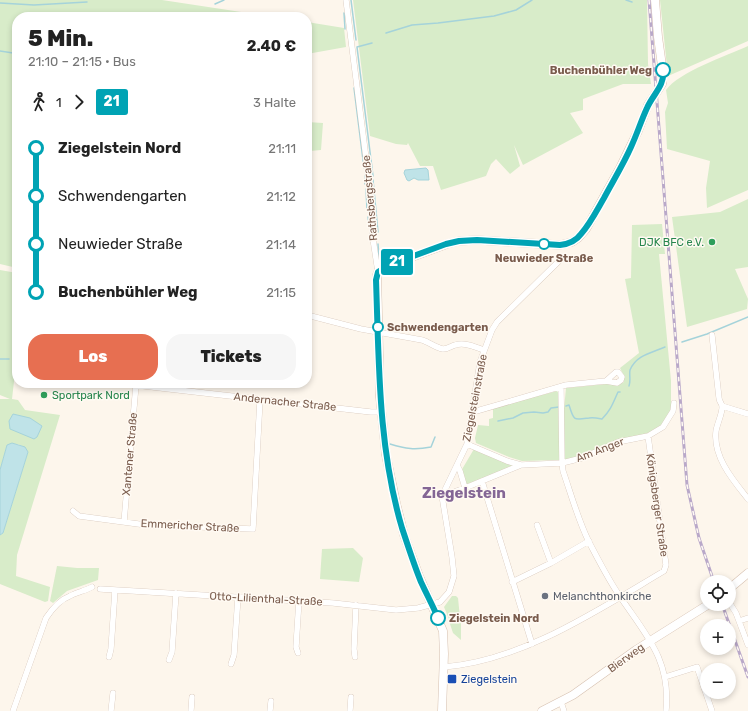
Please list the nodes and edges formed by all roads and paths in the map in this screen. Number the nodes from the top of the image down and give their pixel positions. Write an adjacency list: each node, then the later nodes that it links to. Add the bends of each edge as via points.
1 (346, 0): 4 (street, Rathsbergstraße)
2 (655, 0): 4 (street, via 663,81 648,105 620,168 590,223 578,238 560,245 459,241 389,265)
3 (558, 262): 8 (street, Ziegelsteinstraße, via 497,322)
4 (378, 272): 6 (street, Rathsbergstraße)
5 (312, 316): 6 (street)
6 (378, 331): 8 (street, via 422,340 444,349 464,344); 16 (street, Rathsbergstraße)
7 (712, 335): 15 (street)
8 (484, 350): 17 (street, Ziegelsteinstraße)
9 (606, 381): 10 (street)
10 (561, 387): 17 (street); 21 (street)
11 (136, 388): 29 (street, Xantener Straße)
12 (161, 388): 13 (street, Andernacher Straße)
13 (260, 400): 16 (street, Andernacher Straße); 29 (street, Emmericher Straße, via 253,529)
14 (674, 403): 19 (street, Am Anger, via 673,411 663,427)
15 (722, 406): 18 (street); 27 (street, via 716,443 731,478)
16 (381, 412): 44 (street, Rathsbergstraße, via 389,473 400,519)
17 (473, 412): 20 (street, Ziegelsteinstraße)
18 (748, 414)
19 (648, 436): 21 (street, Am Anger, via 618,442 582,458); 41 (street, Königsberger Straße, via 666,565 664,571)
20 (467, 444): 22 (street, Ziegelsteinstraße); 23 (street)
21 (562, 463): 23 (street, Am Anger); 31 (street)
22 (457, 465): 25 (street); 26 (street, Ziegelsteinstraße)
23 (521, 465): 24 (street, Am Anger)
24 (482, 481): 25 (street, Am Anger); 34 (street)
25 (465, 488): 26 (street, Am Anger)
26 (442, 496): 44 (street, via 454,576 446,597)
27 (748, 499)
28 (72, 511): 29 (street, Emmericher Straße, via 79,516)
29 (124, 522)
30 (537, 525): 32 (street)
31 (589, 541): 32 (street); 41 (street)
32 (551, 563): 34 (street)
33 (748, 573): 35 (street)
34 (512, 582): 50 (street)
35 (736, 584)
36 (92, 587): 64 (street, via 62,600 46,618)
37 (100, 589): 38 (street, Otto-Lilienthal-Straße)
38 (115, 590): 39 (street, Otto-Lilienthal-Straße); 53 (street)
39 (176, 593): 40 (street, Otto-Lilienthal-Straße); 55 (street, via 172,652)
40 (238, 597): 42 (street, Otto-Lilienthal-Straße); 56 (street, via 234,655)
41 (620, 597): 49 (street); 50 (street, Königsberger Straße)
42 (299, 600): 43 (street, Otto-Lilienthal-Straße); 52 (street, via 296,647)
43 (356, 605): 44 (street, Otto-Lilienthal-Straße, via 396,610); 54 (street)
44 (432, 605): 57 (street, via 443,631)
45 (700, 609): 49 (street, Bierweg)
46 (735, 611): 48 (street)
47 (748, 618): 48 (street)
48 (740, 621): 51 (street)
49 (650, 640): 58 (street); 63 (street, Bierweg)
50 (532, 644): 57 (street, Königsberger Straße, via 492,659)
51 (748, 645)
52 (298, 653)
53 (109, 657)
54 (355, 658)
55 (169, 660)
56 (231, 664)
57 (444, 667): 69 (street)
58 (665, 677): 72 (street); 73 (street, via 696,667)
59 (113, 693): 65 (street)
60 (192, 697): 66 (street)
61 (351, 697): 68 (street)
62 (271, 701): 67 (street)
63 (561, 702): 70 (street, Bierweg); 71 (street)
64 (13, 711)
65 (111, 711)
66 (191, 711)
67 (270, 711)
68 (350, 711)
69 (442, 711)
70 (542, 711)
71 (564, 711)
72 (666, 711)
73 (712, 711)

